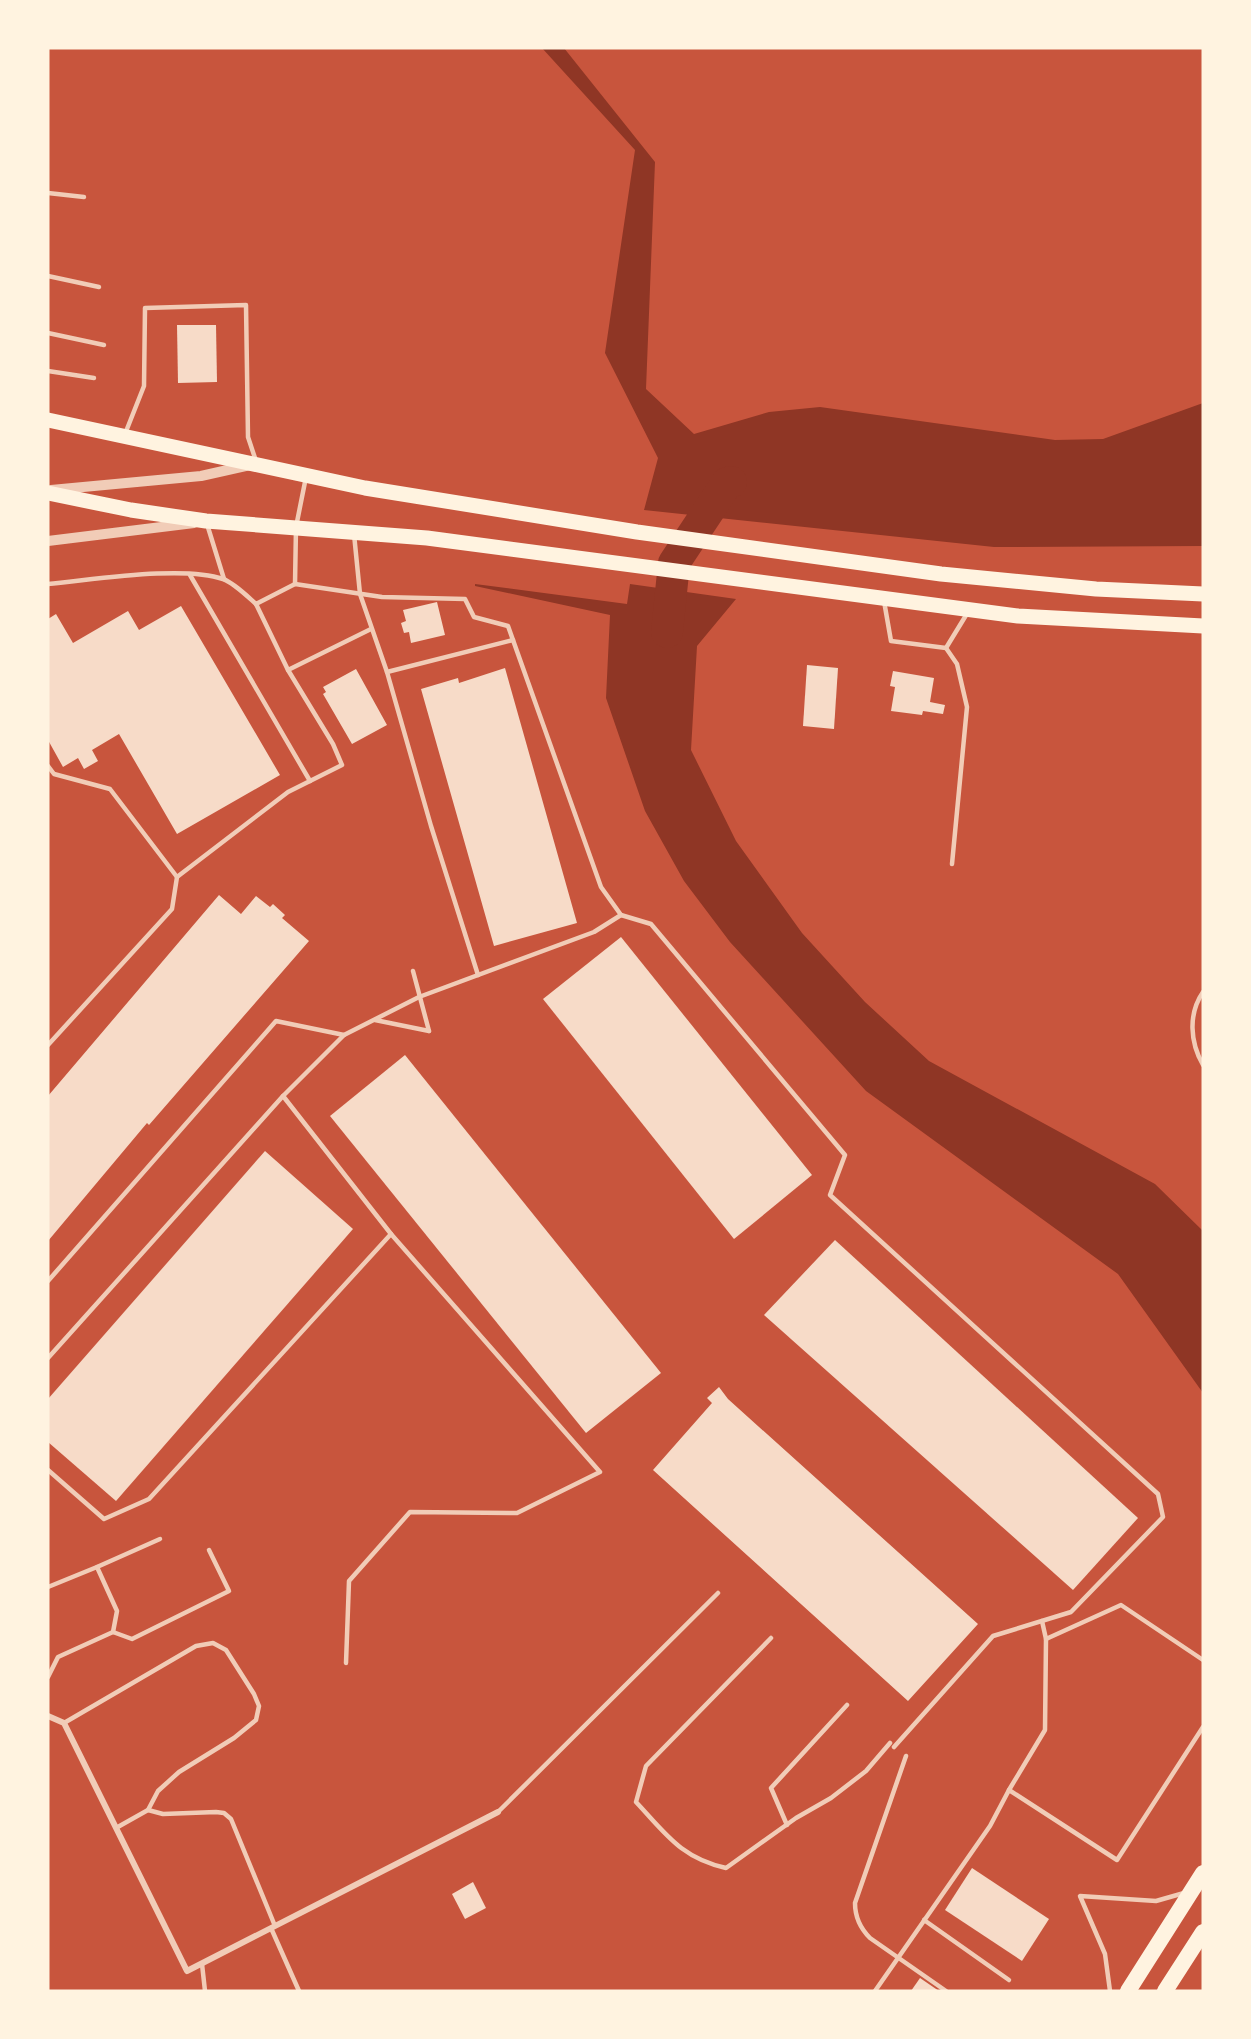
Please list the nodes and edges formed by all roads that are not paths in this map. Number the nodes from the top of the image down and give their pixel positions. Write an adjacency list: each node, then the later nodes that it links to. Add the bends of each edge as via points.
1 (48, 193): 2 (lane)
2 (84, 197)
3 (48, 276): 4 (lane)
4 (99, 287)
5 (48, 333): 6 (lane)
6 (104, 345)
7 (48, 371): 8 (lane)
8 (94, 378)
9 (48, 420): 10 (main road)
10 (124, 435): 11 (main road); 11 (lane, via 144,386 145,308 246,305 248,437)
11 (257, 463): 12 (main road); 13 (street, via 201,476)
12 (306, 475): 15 (lane); 23 (main road, via 637,532 941,574)
13 (48, 491): 14 (main road, via 131,510)
14 (206, 521): 15 (main road); 17 (street); 19 (lane)
15 (296, 527): 16 (main road); 21 (lane)
16 (353, 531): 22 (lane); 24 (main road)
17 (48, 541)
18 (190, 575): 19 (lane); 20 (lane); 34 (lane)
19 (224, 579): 25 (lane)
20 (48, 584)
21 (296, 584): 22 (lane); 25 (lane)
22 (360, 594): 28 (lane); 29 (lane, via 465,598 474,616 508,626)
23 (1203, 594)
24 (884, 598): 26 (main road); 30 (lane, via 891,641)
25 (256, 604): 31 (lane)
26 (970, 610): 27 (main road, via 1065,620); 30 (lane)
27 (1203, 626)
28 (371, 629): 31 (lane); 32 (lane)
29 (513, 640): 32 (lane); 37 (lane, via 601,887)
30 (946, 648): 35 (lane, via 957,664 967,706)
31 (288, 670): 34 (lane, via 342,765)
32 (387, 672): 39 (lane)
33 (48, 766): 36 (lane, via 54,774 110,789)
34 (310, 781): 36 (lane, via 288,792)
35 (952, 864)
36 (177, 877): 44 (lane, via 171,909)
37 (621, 915): 39 (lane, via 594,932); 56 (lane, via 651,924 845,1155 830,1195 1158,1494 1162,1517 1071,1612)
38 (413, 971): 41 (lane)
39 (478, 975): 41 (lane)
40 (1203, 992): 45 (lane, via 1192,1021 1195,1046)
41 (419, 996): 42 (lane); 42 (lane, via 429,1031)
42 (375, 1020): 43 (lane)
43 (344, 1035): 46 (lane); 48 (lane, via 276,1021)
44 (48, 1045)
45 (1203, 1065)
46 (283, 1096): 47 (lane); 49 (lane)
47 (391, 1234): 50 (lane, via 149,1499 104,1519); 61 (lane, via 600,1472 517,1513 410,1512 348,1581)
48 (48, 1281)
49 (48, 1358)
50 (48, 1470)
51 (160, 1539): 53 (lane)
52 (209, 1550): 57 (lane, via 229,1591 132,1639)
53 (97, 1567): 54 (lane); 57 (lane, via 117,1611)
54 (48, 1587)
55 (718, 1593): 70 (lane)
56 (1042, 1621): 59 (lane); 71 (lane, via 993,1636 866,1771)
57 (113, 1632): 62 (lane, via 58,1658)
58 (771, 1638): 71 (lane, via 646,1766 636,1802 677,1846 702,1863 726,1868)
59 (1046, 1639): 60 (lane, via 1121,1605); 68 (lane, via 1045,1730)
60 (1203, 1660)
61 (346, 1663)
62 (48, 1677)
63 (847, 1705): 71 (lane, via 771,1788)
64 (48, 1716): 65 (street)
65 (64, 1723): 69 (lane, via 196,1646 213,1643 226,1650 254,1694 259,1706 256,1720 179,1772 158,1791); 72 (street)
66 (1203, 1727): 68 (lane, via 1116,1860)
67 (906, 1756): 78 (lane, via 855,1903 865,1933)
68 (1009, 1790): 75 (lane, via 990,1826)
69 (148, 1810): 72 (lane); 76 (lane, via 164,1814 224,1813 231,1819)
70 (498, 1812): 76 (street)
71 (787, 1825)
72 (116, 1828): 79 (street, via 187,1971)
73 (1203, 1873): 74 (highway)
74 (1192, 1891): 85 (lane, via 1156,1901 1080,1896 1105,1954); 86 (highway)
75 (924, 1920): 78 (lane); 80 (lane)
76 (273, 1927): 79 (street); 82 (lane)
77 (1203, 1932): 87 (highway)
78 (898, 1958): 83 (lane); 84 (lane)
79 (202, 1964): 81 (lane)
80 (1009, 1980)
81 (205, 1991)
82 (299, 1991)
83 (875, 1991)
84 (946, 1991)
85 (1110, 1991)
86 (1128, 1991)
87 (1166, 1991)

